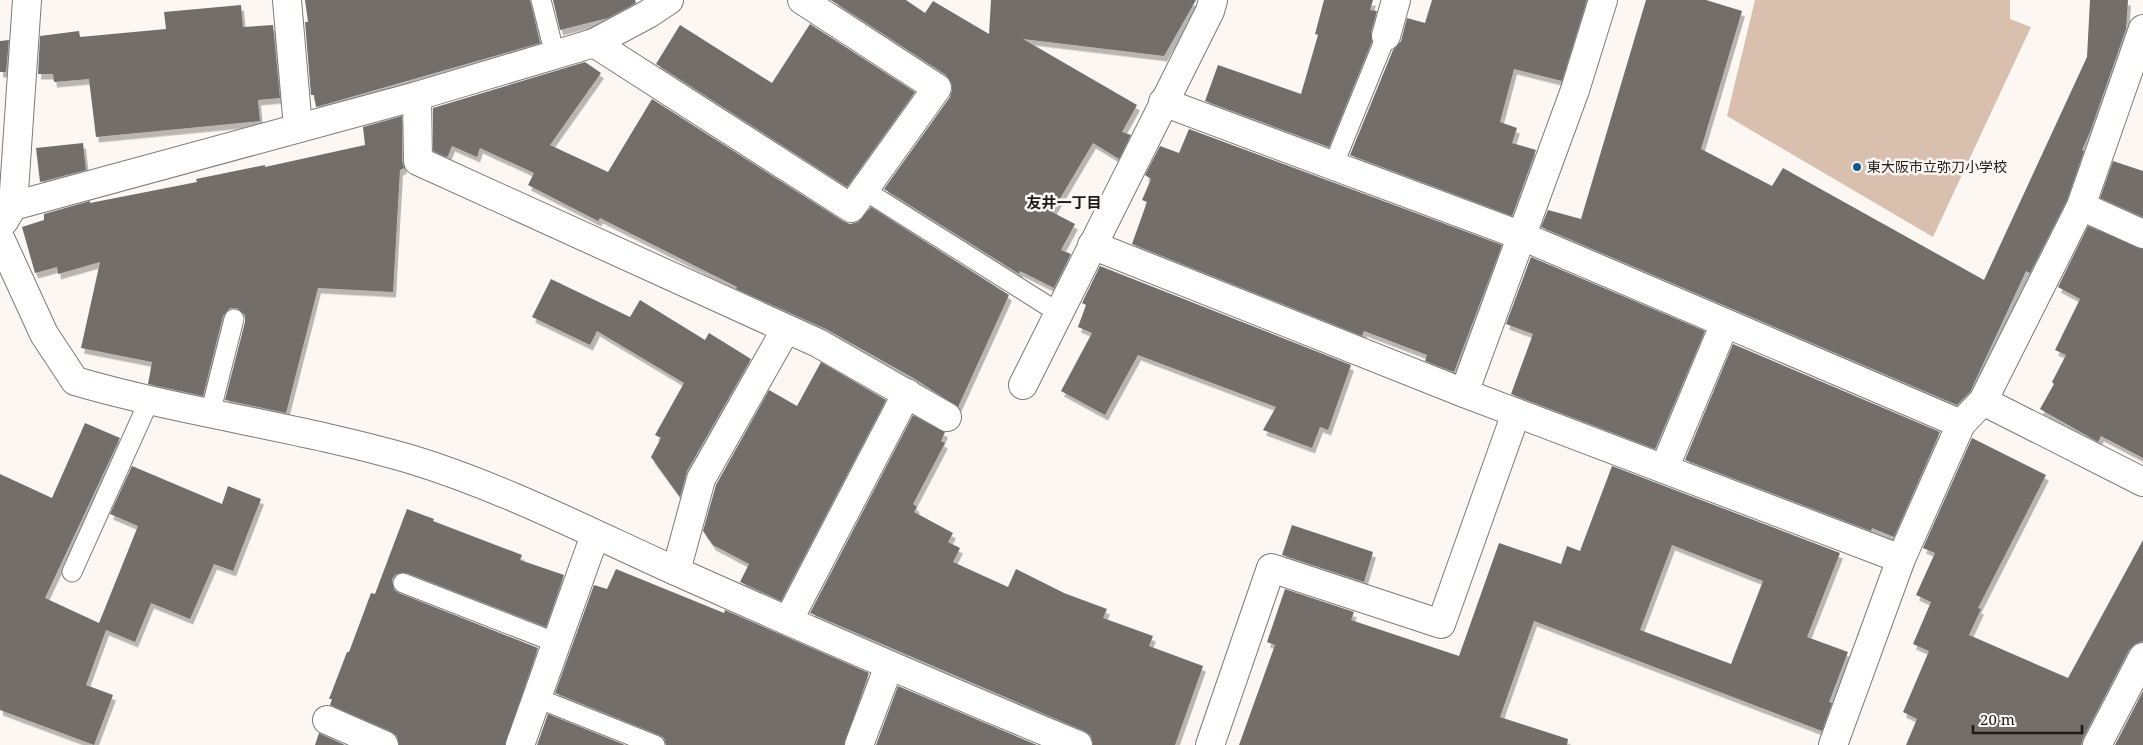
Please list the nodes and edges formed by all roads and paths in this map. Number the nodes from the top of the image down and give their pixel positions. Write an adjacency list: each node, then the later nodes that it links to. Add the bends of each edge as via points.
1 (287, 0): 15 (street)
2 (541, 0): 12 (lane)
3 (669, 0): 11 (street)
4 (802, 0): 17 (street, via 938,88)
5 (1213, 0): 14 (street)
6 (1396, 0): 10 (street)
7 (1603, 0): 21 (street, via 1575,90)
8 (34, 1): 19 (street)
9 (2143, 29): 18 (street)
10 (1386, 36): 16 (lane)
11 (594, 43): 12 (street); 17 (street, via 851,208)
12 (555, 54): 13 (street)
13 (417, 96): 15 (street); 27 (street, via 418,162)
14 (1163, 102): 16 (street); 23 (street)
15 (298, 128): 19 (street)
16 (1334, 166): 21 (street)
17 (864, 190): 24 (lane)
18 (2081, 206): 20 (street); 32 (street)
19 (6, 216)
20 (2143, 234)
21 (1522, 236): 26 (street); 30 (street)
22 (0, 238): 31 (street, via 44,334 74,381)
23 (1092, 245): 24 (street); 30 (street)
24 (1059, 313): 28 (street)
25 (234, 319): 34 (lane)
26 (1725, 323): 36 (street); 37 (street)
27 (786, 329): 29 (street, via 818,343); 41 (street, via 701,479)
28 (1022, 384)
29 (907, 393): 35 (street); 44 (street)
30 (1464, 393): 33 (street)
31 (149, 401): 34 (street); 42 (lane)
32 (1983, 401): 36 (street); 38 (street)
33 (1516, 413): 37 (street); 55 (street, via 1441,624 1271,568)
34 (210, 414): 39 (street, via 411,460 516,498)
35 (947, 416)
36 (1961, 424): 40 (street)
37 (1664, 469): 40 (street)
38 (2143, 482)
39 (595, 535): 41 (street); 45 (street)
40 (1901, 559): 56 (street)
41 (676, 571): 44 (street)
42 (72, 572)
43 (403, 583): 45 (lane)
44 (788, 621): 47 (street)
45 (557, 643): 48 (street)
46 (2143, 657): 57 (street)
47 (889, 666): 53 (street); 54 (street)
48 (537, 698): 51 (street); 52 (lane)
49 (326, 720): 50 (street)
50 (383, 745)
51 (520, 745)
52 (655, 745)
53 (858, 745)
54 (1078, 745)
55 (1210, 745)
56 (1833, 745)
57 (2096, 745)

